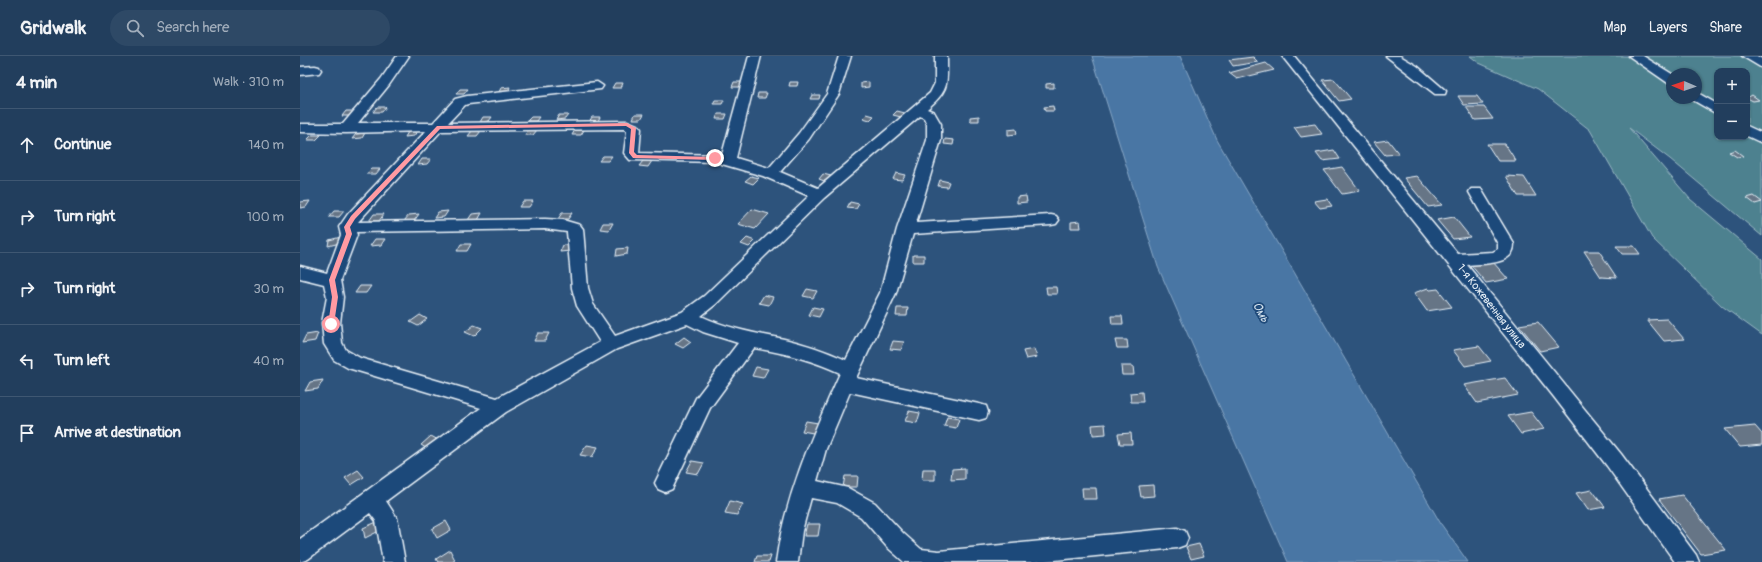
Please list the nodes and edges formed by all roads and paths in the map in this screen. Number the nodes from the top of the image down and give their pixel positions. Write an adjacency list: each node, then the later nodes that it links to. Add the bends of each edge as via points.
1 (403, 56): 20 (street)
2 (755, 56): 23 (street)
3 (845, 56): 24 (street, via 833,94 804,136)
4 (941, 56): 17 (street, via 941,83 936,95)
5 (1288, 56): 30 (street, 1-я Кожевенная улица)
6 (1392, 56): 14 (street)
7 (1635, 56): 12 (street)
8 (1748, 56): 9 (street)
9 (1762, 64)
10 (315, 70): 11 (street)
11 (300, 71)
12 (1666, 76)
13 (597, 86): 18 (street, via 460,102)
14 (1440, 91)
15 (1702, 100): 16 (street)
16 (1714, 108)
17 (919, 110): 26 (street); 29 (street, via 929,115 934,124 934,140 922,170)
18 (438, 127): 20 (street); 23 (street, via 627,125 634,128 631,153 635,157); 28 (street)
19 (300, 128): 20 (street)
20 (346, 129)
21 (1750, 132): 22 (street)
22 (1762, 140)
23 (728, 160): 24 (street)
24 (772, 173): 26 (street)
25 (1476, 192): 30 (street, via 1506,244 1506,252 1495,257)
26 (820, 195): 33 (street, via 710,300)
27 (1051, 220): 29 (street)
28 (347, 227): 32 (street, via 349,234); 35 (street, via 545,224 575,229 580,288 585,306)
29 (905, 229): 36 (street, via 888,293)
30 (1456, 260): 46 (street, 1-я Кожевенная улица, via 1614,460)
31 (300, 272): 32 (street)
32 (332, 280): 37 (street, via 335,297 331,324 333,344 340,354 354,363)
33 (688, 316): 34 (street, via 709,327); 35 (street)
34 (750, 340): 36 (street, via 820,356); 39 (street, via 703,403)
35 (611, 344): 37 (street)
36 (847, 376): 38 (street); 40 (street, via 816,449)
37 (499, 406): 41 (street)
38 (979, 412)
39 (666, 483)
40 (804, 487): 42 (street, via 842,495 868,510 916,559 939,562); 45 (street, via 791,531)
41 (373, 499): 43 (street); 44 (street, via 386,518)
42 (1177, 538)
43 (300, 552)
44 (394, 562)
45 (787, 562)
46 (1688, 562)

